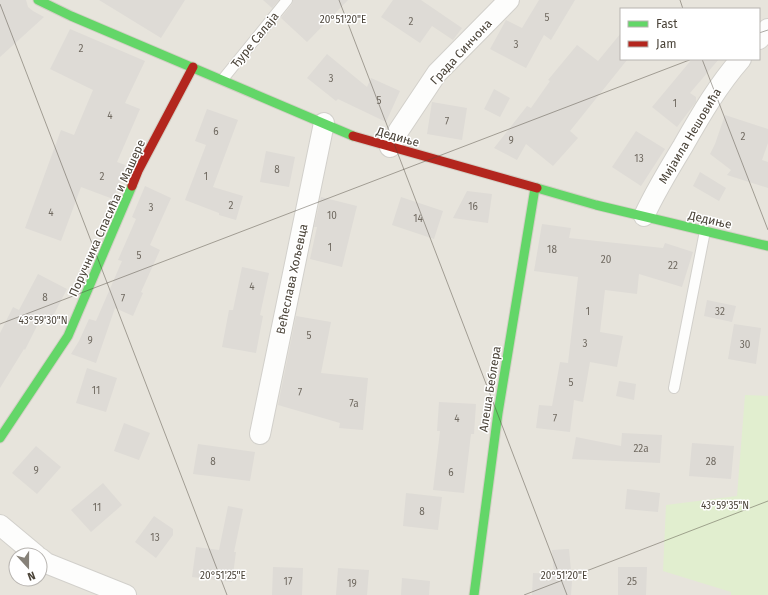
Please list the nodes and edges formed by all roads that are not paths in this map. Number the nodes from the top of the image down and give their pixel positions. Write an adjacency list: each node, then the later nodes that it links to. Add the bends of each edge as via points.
1 (38, 0): 7 (street, Дедиње)
2 (287, 0): 8 (lane, Ђуре Салаја)
3 (509, 0): 10 (street, Града Синчона, via 438,73)
4 (768, 29): 5 (street)
5 (760, 38)
6 (740, 60): 12 (street, Мијаила Нешовића, via 697,122)
7 (193, 67): 8 (street, Дедиње); 17 (street, Поручника Спасића и Машере, via 138,171 68,336)
8 (223, 79): 9 (street, Дедиње)
9 (324, 123): 10 (street, Дедиње); 16 (street, Већеслава Хољевца)
10 (390, 147): 11 (street, Дедиње)
11 (535, 188): 12 (street, Дедиње); 22 (street, Алеша Беблера, via 498,413)
12 (644, 216): 13 (street, Дедиње)
13 (705, 231): 14 (street, Дедиње); 15 (lane)
14 (768, 246)
15 (674, 388)
16 (260, 434)
17 (0, 438)
18 (0, 525): 19 (street)
19 (26, 547)
20 (48, 564): 21 (street)
21 (126, 595)
22 (474, 595)

